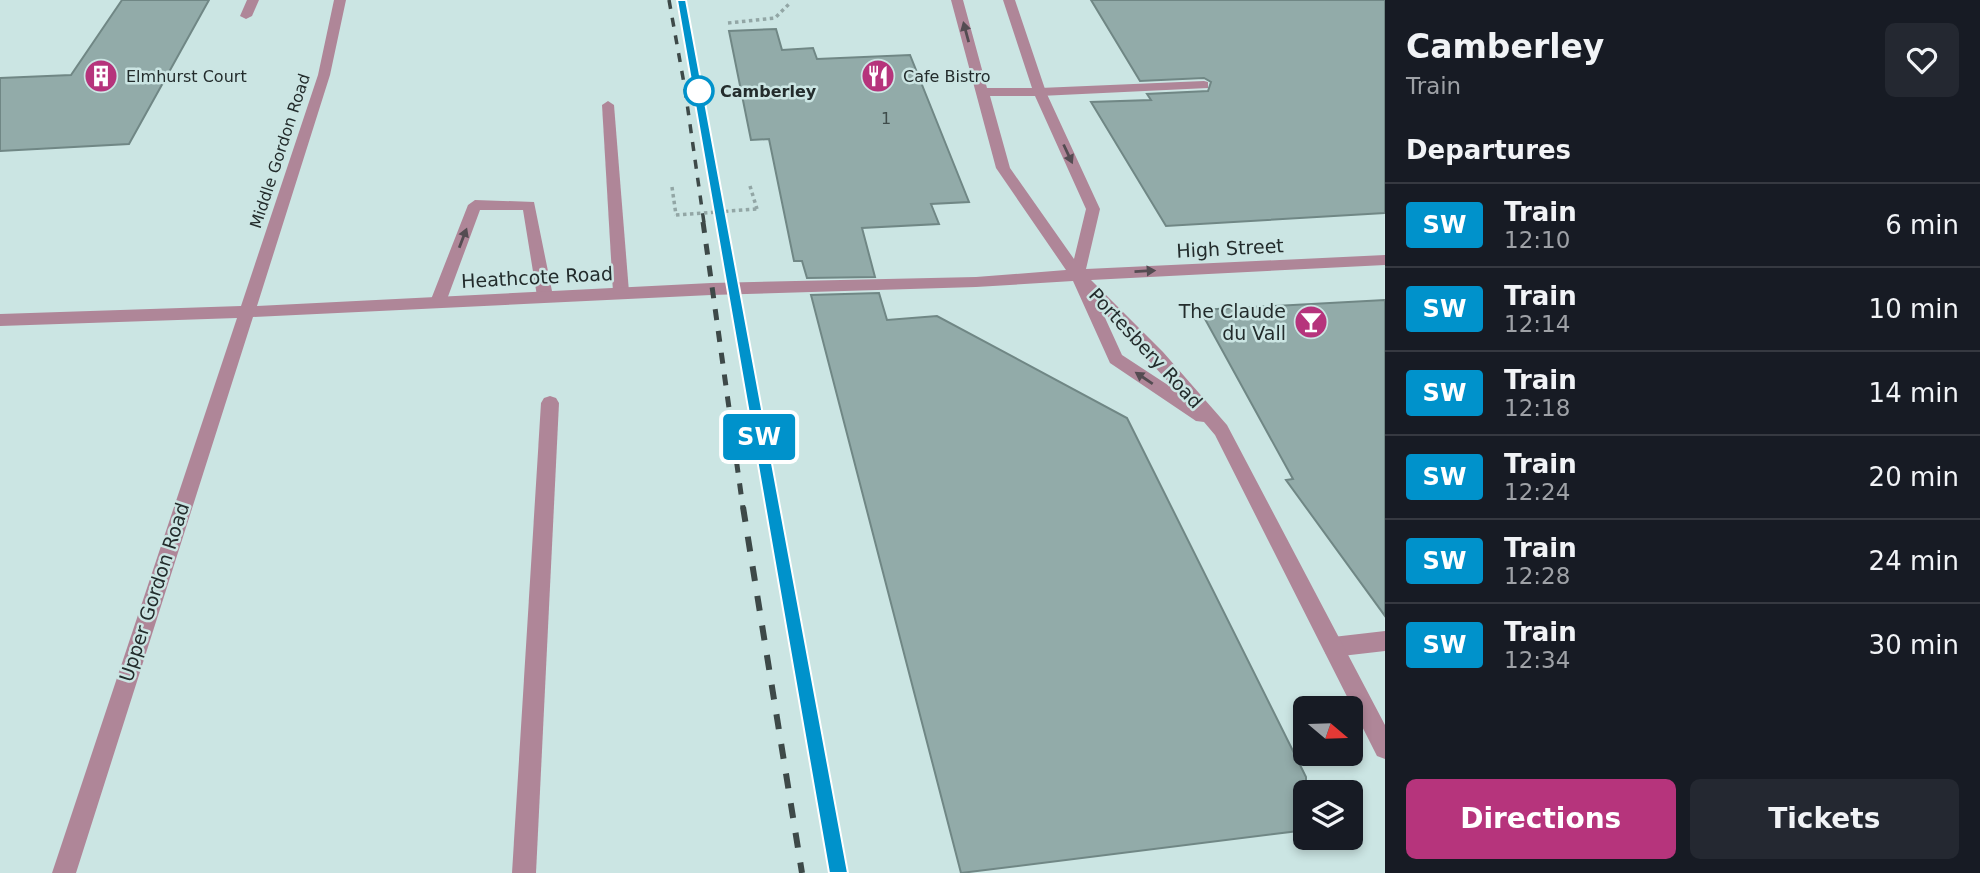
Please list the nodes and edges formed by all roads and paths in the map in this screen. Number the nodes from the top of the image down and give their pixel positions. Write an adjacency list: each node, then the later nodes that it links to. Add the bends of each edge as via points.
1 (253, 0): 6 (street)
2 (340, 0): 19 (street, Middle Gordon Road, via 324,75)
3 (957, 0): 9 (street, one-way to 3)
4 (1009, 0): 10 (street)
5 (789, 4): 7 (path, via 775,18)
6 (246, 16)
7 (728, 23)
8 (1204, 85): 10 (street)
9 (982, 92): 10 (street); 15 (street, via 1003,168)
10 (1040, 92): 15 (street, one-way to 15, via 1093,209)
11 (608, 105): 16 (street)
12 (750, 186): 13 (path, bridge, via 757,209 676,215)
13 (672, 187)
14 (1385, 260): 15 (street, High Street, one-way to 14)
15 (1077, 275): 16 (street, Heathcote Road); 22 (street, Portesbery Road); 22 (street, Portesbery Road, one-way to 15, via 1116,359)
16 (621, 292): 17 (street, Heathcote Road)
17 (545, 296): 18 (street, Heathcote Road); 18 (street, one-way to 17, via 475,205 529,205)
18 (439, 302): 19 (street, Heathcote Road)
19 (246, 312): 20 (street, Heathcote Road); 26 (street, Upper Gordon Road)
20 (0, 320)
21 (550, 403): 27 (street)
22 (1222, 430): 24 (street, Portesbery Road)
23 (1385, 642): 24 (street)
24 (1333, 647): 25 (street, Portesbery Road)
25 (1385, 748)
26 (64, 873)
27 (524, 873)

